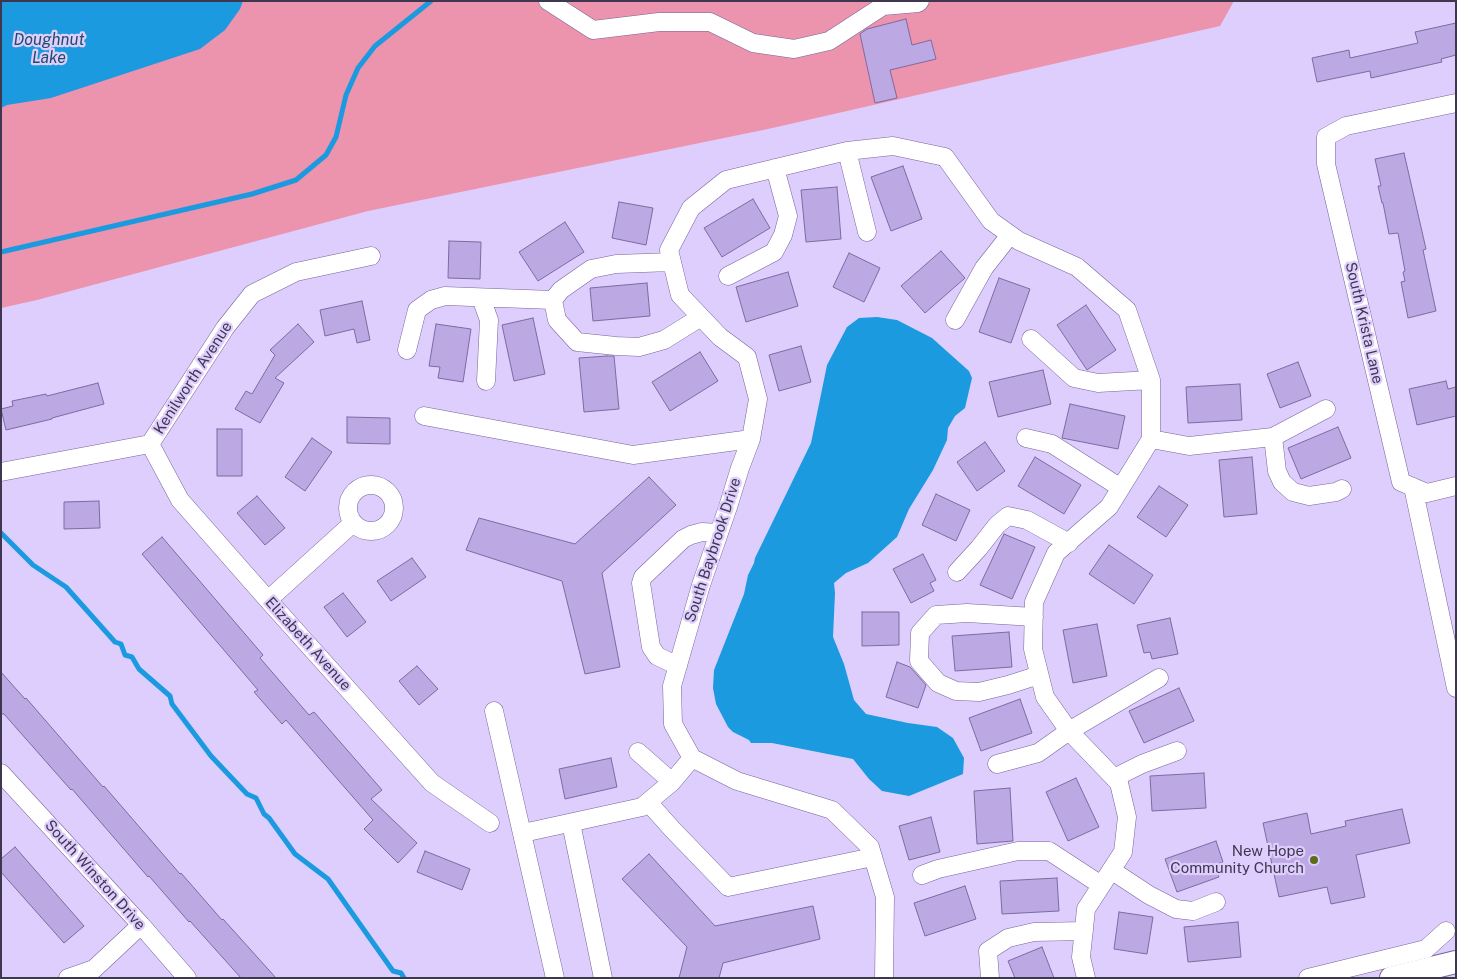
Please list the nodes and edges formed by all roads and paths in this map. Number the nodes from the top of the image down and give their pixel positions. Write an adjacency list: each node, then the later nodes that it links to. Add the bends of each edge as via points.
1 (548, 1): 2 (street, via 593,30 659,22 710,22 753,43 794,49 829,41 883,6)
2 (920, 1)
3 (1456, 104): 30 (street, South Krista Lane, via 1346,126 1326,137 1326,164 1402,482)
4 (847, 151): 5 (street, South Baybrook Drive); 6 (street); 7 (street, South Baybrook Drive, via 893,146 945,157 991,221)
5 (775, 168): 9 (street, South Baybrook Drive, via 726,180 691,208 669,250); 10 (street, via 788,216 783,235 774,252)
6 (867, 232)
7 (1010, 235): 14 (street, via 984,268); 17 (street, South Baybrook Drive, via 1077,267 1127,310)
8 (371, 256): 25 (street, Kenilworth Avenue, via 296,272 252,294 225,328)
9 (672, 262): 12 (street, via 616,264 591,270); 13 (street, South Baybrook Drive, via 680,295)
10 (728, 276)
11 (481, 298): 12 (street); 16 (street, via 445,296 431,300 418,310); 18 (street, via 489,320)
12 (552, 300): 13 (street, via 557,320 577,342 639,347 664,340)
13 (701, 317): 23 (street, South Baybrook Drive, via 747,358 758,399)
14 (955, 320)
15 (1031, 339): 17 (street, via 1074,378 1098,384)
16 (407, 350)
17 (1150, 380): 24 (street, South Baybrook Drive)
18 (486, 381)
19 (1326, 409): 21 (street)
20 (424, 416): 23 (street, via 633,455)
21 (1272, 437): 24 (street, via 1189,446); 29 (street, via 1277,471 1282,482 1293,492 1309,496)
22 (1026, 438): 28 (street, via 1052,444)
23 (751, 439): 32 (street, South Baybrook Drive)
24 (1151, 439): 28 (street)
25 (150, 444): 26 (street, Kenilworth Avenue); 35 (street, Elizabeth Avenue, via 180,500)
26 (1, 472)
27 (1456, 486): 30 (street)
28 (1121, 488): 33 (street, via 1109,507)
29 (1342, 489)
30 (1420, 490): 40 (street)
31 (353, 523): 35 (street)
32 (719, 534): 37 (street, South Baybrook Drive); 37 (street, via 702,532 683,539 640,583 651,647 657,656)
33 (1069, 542): 34 (street, via 1026,520 1008,516 996,525); 36 (street, via 1056,554 1034,602)
34 (957, 572)
35 (268, 600): 51 (street, Elizabeth Avenue, via 432,782)
36 (1034, 617): 38 (street, via 1033,649); 38 (street, via 967,613 936,615 920,633 920,661 938,683 956,691 979,692)
37 (678, 666): 45 (street, South Baybrook Drive, via 672,686 673,724)
38 (1040, 675): 42 (street, via 1045,697)
39 (1159, 678): 42 (street)
40 (1456, 688)
41 (494, 711): 53 (street)
42 (1068, 731): 46 (street, via 1038,754); 48 (street)
43 (1176, 751): 48 (street)
44 (638, 752): 49 (street)
45 (692, 758): 49 (street); 54 (street, via 737,781 832,810 870,847)
46 (997, 764)
47 (1, 773): 58 (street, South Winston Drive)
48 (1114, 778): 56 (street, via 1119,783 1127,817 1123,852)
49 (672, 782): 50 (street)
50 (648, 802): 52 (street, via 642,807); 54 (street, via 728,887)
51 (490, 823)
52 (571, 823): 53 (street); 65 (street)
53 (523, 834): 64 (street)
54 (873, 857): 66 (street, via 885,897)
55 (922, 875): 56 (street, via 1018,851 1049,850)
56 (1106, 878): 57 (street, via 1176,909 1193,911); 59 (street, via 1086,909)
57 (1216, 902)
58 (140, 925): 62 (street, via 94,968); 63 (street, South Winston Drive)
59 (1084, 931): 67 (street, via 1034,932 1008,938 988,951); 68 (street, via 1081,957)
60 (1446, 931): 69 (street, via 1426,950)
61 (1456, 962): 70 (main road)
62 (68, 978)
63 (187, 978)
64 (556, 978)
65 (603, 978)
66 (884, 978)
67 (990, 978)
68 (1086, 978)
69 (1308, 978)
70 (1391, 978)

